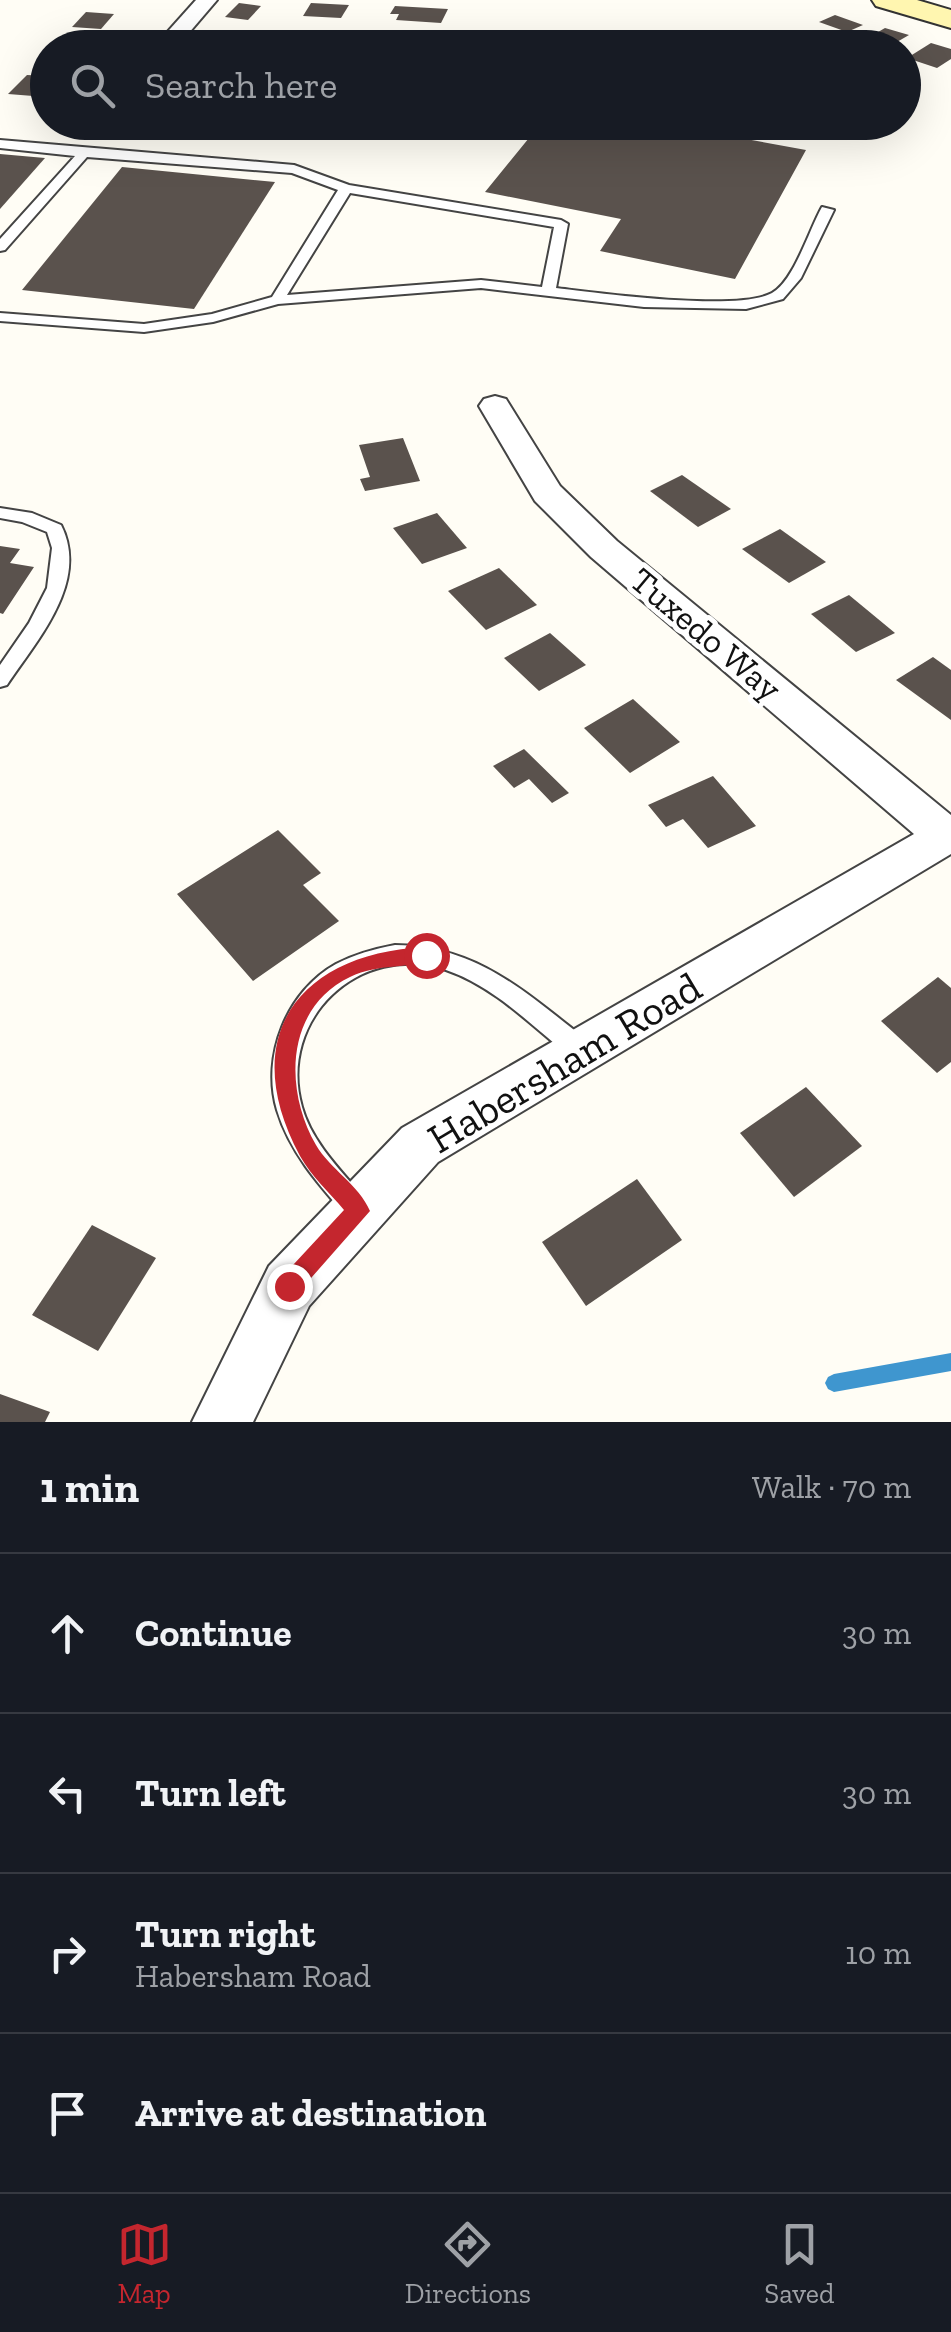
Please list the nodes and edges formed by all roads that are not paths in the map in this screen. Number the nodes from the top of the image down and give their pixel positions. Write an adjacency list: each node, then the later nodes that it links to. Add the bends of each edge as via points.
1 (207, 0): 4 (street)
2 (886, 0): 3 (street)
3 (951, 18)
4 (180, 30)
5 (0, 144): 6 (lane)
6 (84, 153): 7 (lane, via 294,169); 9 (lane)
7 (346, 188): 10 (lane, via 562,224); 11 (lane)
8 (827, 210): 10 (lane, via 778,296 706,307)
9 (0, 247)
10 (548, 292): 11 (lane, via 481,284)
11 (277, 300): 12 (lane, via 144,328)
12 (0, 317)
13 (496, 406): 16 (street, Tuxedo Way, via 548,493 604,549)
14 (0, 512): 15 (lane, via 55,529 63,545 60,580)
15 (0, 680)
16 (948, 834): 17 (street, Habersham Road)
17 (581, 1050): 18 (street, Habersham Road, via 420,1144); 18 (lane, via 475,971 426,955 386,957 340,973 304,1003 286,1044 286,1095 309,1152)
18 (359, 1211): 19 (street, Habersham Road, via 289,1286)
19 (222, 1422)

